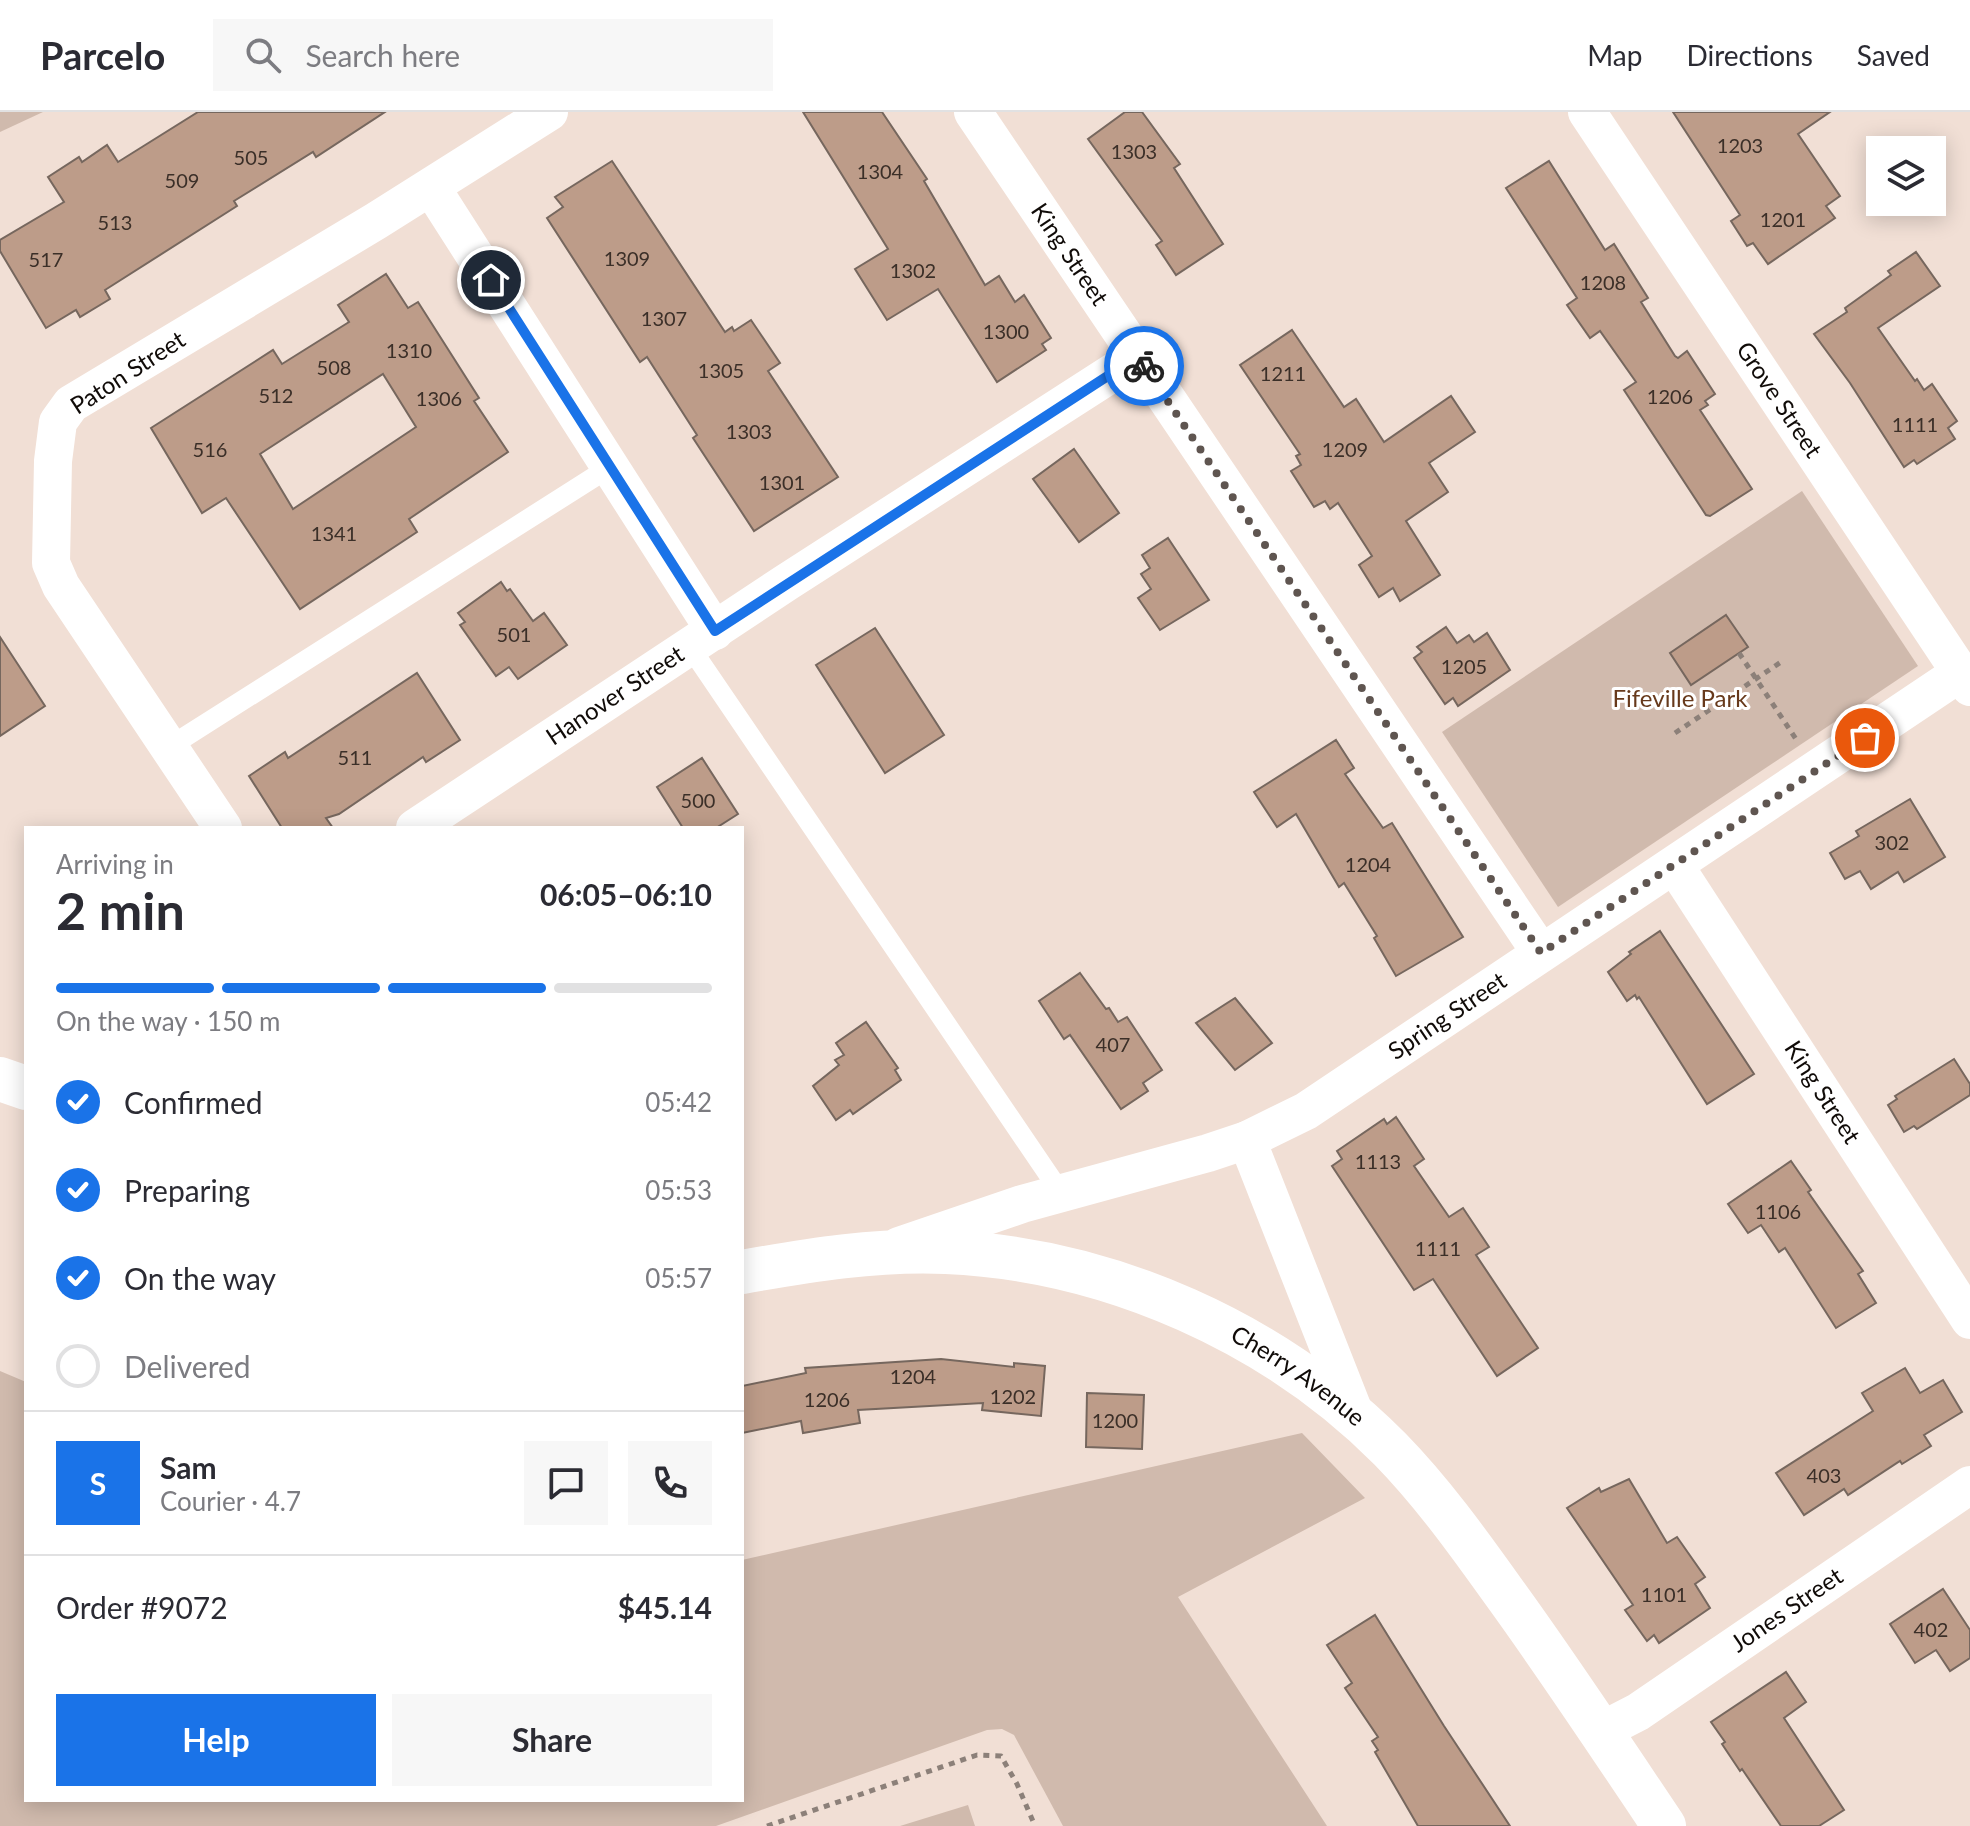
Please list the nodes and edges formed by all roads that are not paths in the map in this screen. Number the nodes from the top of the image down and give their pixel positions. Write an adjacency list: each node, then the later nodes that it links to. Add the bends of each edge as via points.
1 (549, 112): 4 (street, Paton Street)
2 (973, 112): 5 (street, King Street)
3 (1587, 112): 8 (street, Grove Street)
4 (431, 187): 6 (street); 9 (street, Paton Street, via 71,404 58,422 51,563)
5 (1137, 357): 7 (street, Hanover Street); 13 (street, King Street)
6 (610, 467): 7 (street); 9 (lane)
7 (703, 639): 11 (street, Hanover Street); 17 (lane)
8 (1965, 680): 12 (street, Spring Street, via 1817,770)
9 (169, 747): 10 (street, Paton Street)
10 (222, 826)
11 (418, 826)
12 (1675, 866): 13 (street, Spring Street); 20 (street, King Street)
13 (1541, 953): 16 (street, Spring Street, via 1306,1111)
14 (0, 1079): 15 (street)
15 (24, 1087)
16 (1247, 1140): 17 (street, Spring Street); 21 (street)
17 (1061, 1193): 18 (street, Spring Street)
18 (884, 1252): 19 (street, Cherry Avenue); 21 (street, Cherry Avenue, via 1011,1258 1078,1271 1149,1294 1235,1332 1305,1376)
19 (744, 1272)
20 (1970, 1320)
21 (1356, 1417): 23 (street, Cherry Avenue, via 1464,1536)
22 (1970, 1485): 23 (street, Jones Street, via 1638,1712)
23 (1601, 1731): 24 (street, Cherry Avenue)
24 (1664, 1826)

